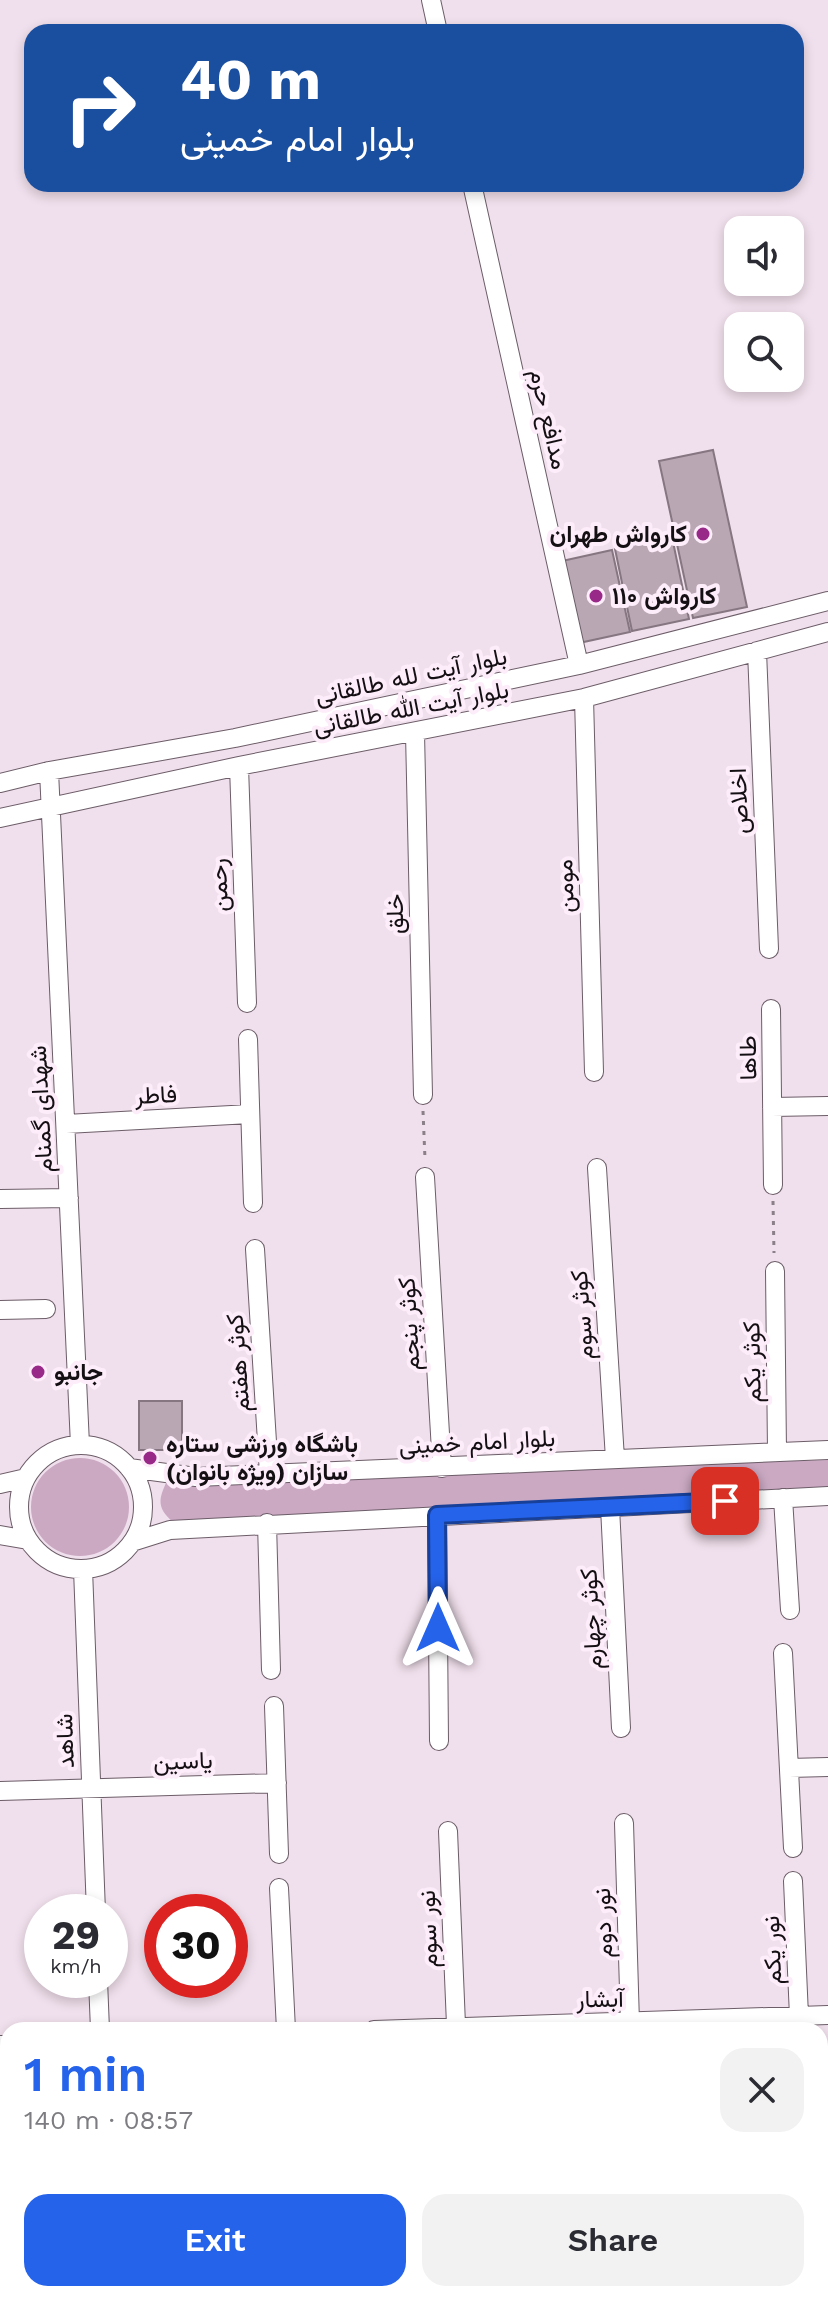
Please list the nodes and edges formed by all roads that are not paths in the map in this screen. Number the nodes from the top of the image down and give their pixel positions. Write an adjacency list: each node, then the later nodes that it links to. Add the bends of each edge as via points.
1 (431, 0): 2 (street)
2 (436, 24)
3 (474, 192): 7 (street, مدافع حرم)
4 (828, 601): 7 (street, بلوار آیت لله طالقانی)
5 (828, 632): 6 (street, بلوار آیت الله طالقانی)
6 (757, 651): 8 (street, بلوار آیت الله طالقانی); 15 (street, اخلاص)
7 (579, 665): 11 (street, بلوار آیت لله طالقانی, via 235,738)
8 (584, 698): 9 (street, بلوار آیت الله طالقانی); 19 (street, مومن)
9 (415, 733): 10 (street, بلوار آیت الله طالقانی); 20 (street, خلق)
10 (239, 766): 13 (street, بلوار آیت الله طالقانی); 16 (street, رحمن)
11 (49, 771): 12 (street, بلوار آیت لله طالقانی); 13 (street, شهدای گمنام)
12 (0, 783)
13 (51, 807): 14 (street, بلوار آیت الله طالقانی); 24 (street, شهدای گمنام)
14 (0, 818)
15 (769, 949)
16 (247, 1003)
17 (771, 1009): 22 (street, طاها)
18 (248, 1039): 23 (street)
19 (594, 1072)
20 (423, 1095)
21 (828, 1106): 22 (street, طاها)
22 (772, 1107): 27 (street, طاها)
23 (250, 1114): 24 (street, فاطر); 30 (street)
24 (66, 1124): 28 (street, شهدای گمنام)
25 (597, 1168): 38 (street, کوثر سوم)
26 (425, 1177): 40 (street, کوثر پنجم)
27 (773, 1185)
28 (69, 1198): 29 (street); 35 (street, شهدای گمنام)
29 (0, 1199)
30 (253, 1203)
31 (255, 1249): 41 (street, کوثر هفتم)
32 (775, 1271): 37 (street, کوثر یکم)
33 (46, 1309): 34 (street)
34 (0, 1310)
35 (80, 1445): 39 (street, via 107,1451); 42 (street, via 48,1454)
36 (828, 1450): 37 (street, بلوار امام خمینی)
37 (777, 1452): 38 (street, بلوار امام خمینی)
38 (615, 1459): 40 (street, بلوار امام خمینی)
39 (129, 1468): 41 (street, بلوار امام خمینی, via 196,1477); 51 (street, via 143,1504)
40 (442, 1468): 41 (street, بلوار امام خمینی)
41 (269, 1474)
42 (26, 1478): 43 (street); 50 (street, via 19,1499)
43 (0, 1484)
44 (828, 1496): 45 (street)
45 (783, 1498): 46 (street); 53 (street)
46 (610, 1507): 47 (street); 57 (street, کوثر چهارم)
47 (437, 1515): 48 (street); 58 (street)
48 (267, 1523): 51 (street, via 170,1530); 55 (street)
49 (0, 1535): 50 (street)
50 (28, 1540): 52 (street, via 61,1566)
51 (132, 1542): 52 (street, via 110,1561)
52 (83, 1569): 62 (street, شاهد)
53 (790, 1610)
54 (783, 1653): 60 (street)
55 (271, 1670)
56 (274, 1706): 61 (street)
57 (621, 1728)
58 (439, 1741)
59 (828, 1767): 60 (street)
60 (789, 1768): 66 (street)
61 (277, 1783): 62 (street, یاسین); 67 (street)
62 (91, 1788): 63 (street, یاسین); 70 (street, شاهد)
63 (0, 1791)
64 (624, 1823): 77 (street, نور دوم)
65 (448, 1831): 76 (street, نور سوم)
66 (793, 1848)
67 (279, 1854)
68 (793, 1881): 73 (street, نور یکم)
69 (279, 1888): 75 (street)
70 (95, 1894)
71 (99, 1998): 74 (street)
72 (828, 2015): 73 (street, آبشار)
73 (799, 2016): 78 (street, آبشار)
74 (100, 2022)
75 (286, 2022)
76 (456, 2022)
77 (630, 2022)
78 (654, 2022)

